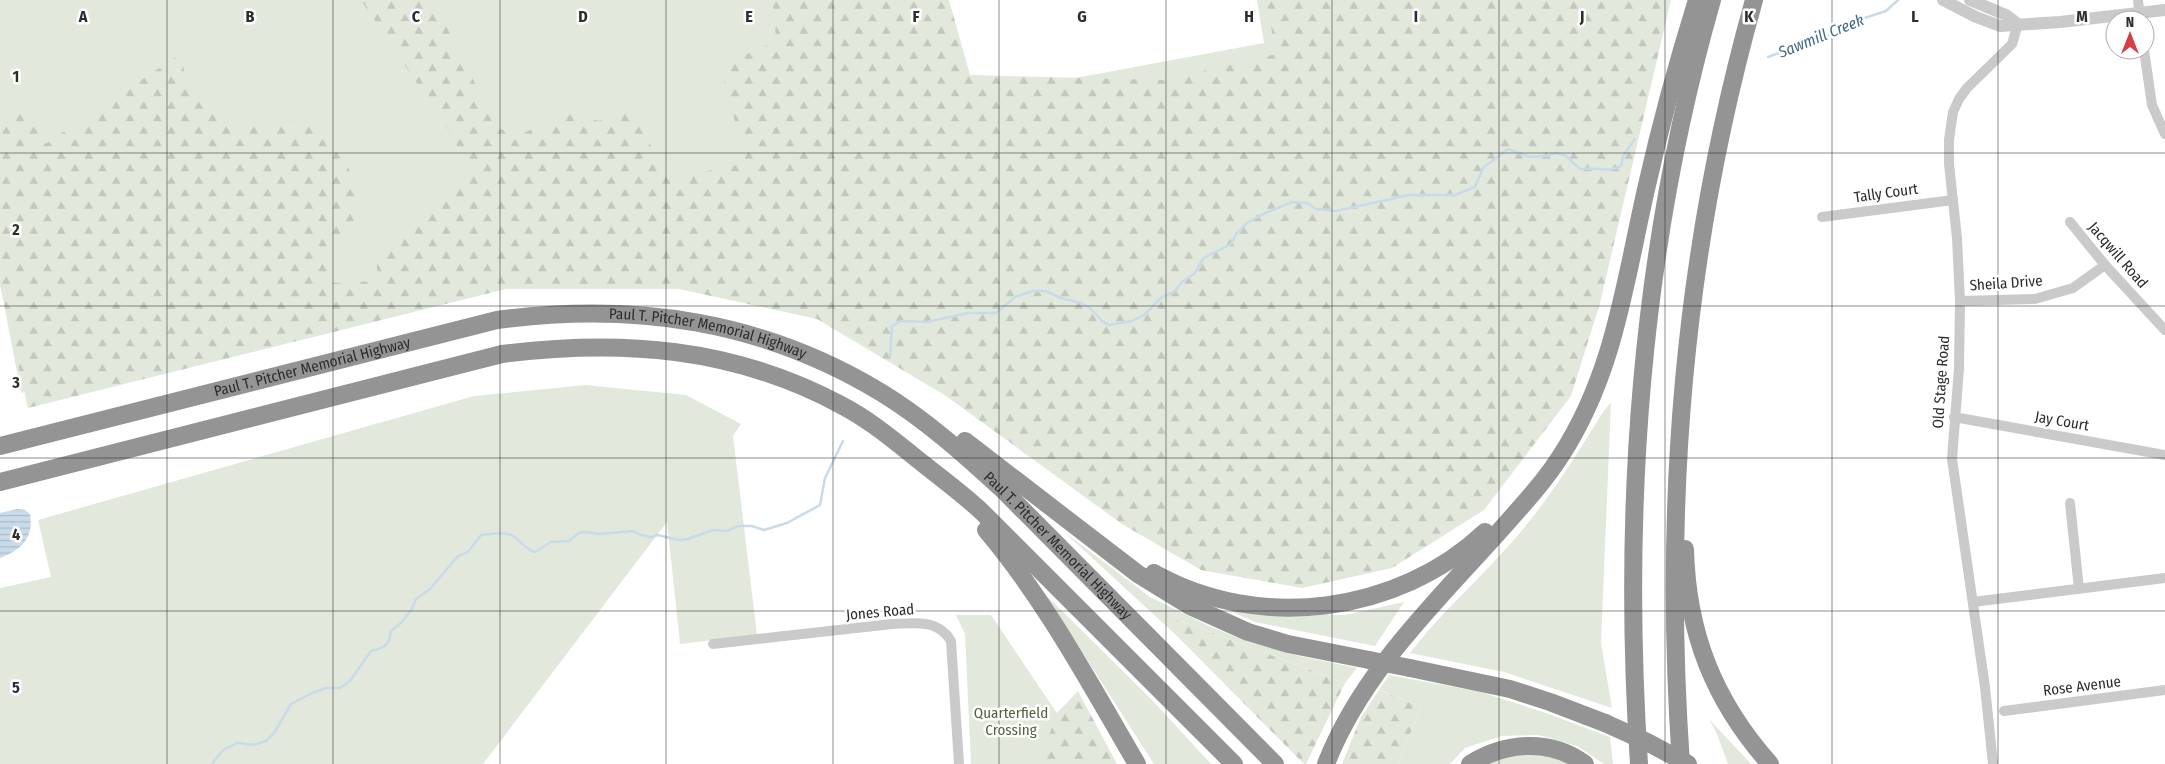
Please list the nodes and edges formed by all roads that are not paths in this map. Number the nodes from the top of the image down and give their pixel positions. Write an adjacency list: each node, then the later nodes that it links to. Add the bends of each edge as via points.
1 (1697, 0): 21 (highway, via 1658,136 1612,344 1599,382)
2 (1712, 0): 39 (highway, via 1667,188 1640,399 1633,510 1632,630)
3 (1754, 0): 17 (highway, via 1709,194)
4 (1943, 0): 7 (street, via 2000,26)
5 (1970, 0): 7 (street, via 2006,15)
6 (2105, 16): 7 (street)
7 (2018, 24): 10 (street, Old Stage Road, via 2012,44 1967,88 1953,112 1949,164)
8 (2145, 60): 9 (street, via 2152,105)
9 (2165, 134)
10 (1953, 200): 11 (street, Tally Court); 14 (street, Old Stage Road)
11 (1822, 217)
12 (2070, 222): 13 (street, Jacqwill Road)
13 (2105, 265): 14 (street, Sheila Drive, via 2072,288 2035,299); 15 (street, Jacqwill Road)
14 (1960, 301): 18 (street, Old Stage Road)
15 (2165, 330)
16 (823, 361): 19 (highway, Paul T. Pitcher Memorial Highway, via 744,332 659,316 533,315 460,329); 25 (highway, via 886,388 931,415); 35 (highway, Paul T. Pitcher Memorial Highway, via 884,394 962,452)
17 (1681, 403): 40 (highway, via 1673,572); 42 (highway, via 1685,565 1692,618 1718,691 1748,740)
18 (1954, 417): 20 (street, Jay Court); 28 (street, Old Stage Road, via 1953,480)
19 (0, 446)
20 (2165, 455)
21 (1560, 458): 25 (highway, via 1469,547 1437,569 1384,593 1323,606 1267,607 1210,596 1156,575); 36 (highway, via 1397,647 1345,722)
22 (924, 464): 23 (highway, Paul T. Pitcher Memorial Highway, via 873,424 840,404 774,376 689,353 578,346 502,354); 33 (highway, via 1016,567); 34 (highway, Paul T. Pitcher Memorial Highway, via 956,487 982,512)
23 (0, 482)
24 (2070, 503): 27 (street)
25 (1075, 526): 41 (highway, bridge, via 1147,580 1190,606 1248,632 1288,644 1510,690 1605,723)
26 (2165, 578): 27 (street)
27 (2079, 589): 28 (street)
28 (1973, 602): 43 (street, Old Stage Road)
29 (713, 644): 32 (street, Jones Road, via 892,624 914,623 942,629 951,641)
30 (2165, 690): 31 (street, Rose Avenue)
31 (2004, 711)
32 (959, 764)
33 (1137, 764)
34 (1234, 764)
35 (1275, 764)
36 (1326, 764)
37 (1470, 764): 38 (highway, via 1510,747 1530,746 1550,748)
38 (1585, 764)
39 (1639, 764)
40 (1681, 764)
41 (1688, 764)
42 (1770, 764)
43 (1992, 764)

